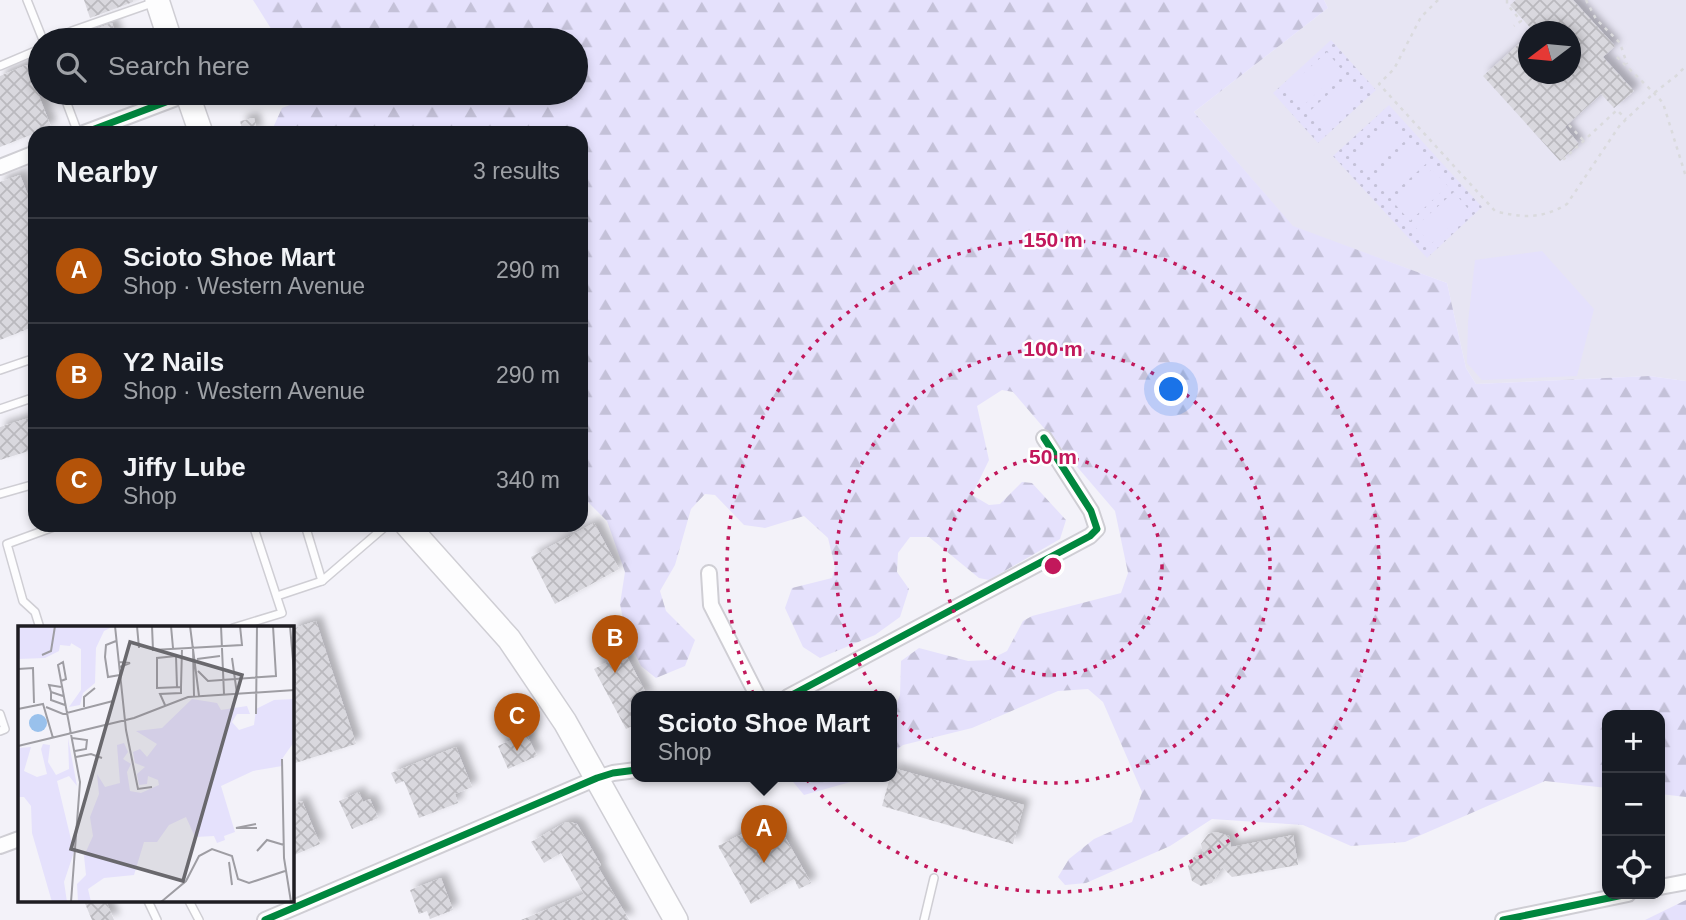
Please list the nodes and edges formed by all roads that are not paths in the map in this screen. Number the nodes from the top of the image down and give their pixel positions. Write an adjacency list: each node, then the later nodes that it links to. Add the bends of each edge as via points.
1 (27, 0): 3 (lane)
2 (157, 1): 4 (lane); 5 (main road)
3 (38, 28)
4 (80, 28)
5 (166, 28)
6 (28, 54): 7 (lane)
7 (0, 66)
8 (68, 105): 11 (lane)
9 (156, 105): 12 (street)
10 (191, 105): 13 (main road)
11 (75, 126)
12 (102, 126)
13 (199, 126)
14 (28, 156): 15 (street)
15 (0, 167)
16 (28, 360): 17 (lane)
17 (0, 370)
18 (28, 399): 19 (lane)
19 (0, 409)
20 (1044, 438): 34 (street, via 1091,511 1097,529 1090,537)
21 (28, 486): 22 (lane)
22 (0, 494)
23 (40, 532): 31 (lane, via 7,544 23,601 35,612)
24 (255, 532): 30 (lane)
25 (306, 532): 29 (lane)
26 (379, 532): 29 (lane)
27 (413, 532): 38 (main road, via 509,639)
28 (709, 573): 33 (street, via 711,606)
29 (322, 581): 30 (lane)
30 (277, 596): 32 (lane, via 282,613)
31 (39, 626)
32 (240, 626)
33 (755, 691)
34 (799, 691)
35 (0, 714): 36 (lane, via 5,729)
36 (0, 730)
37 (631, 771): 38 (street)
38 (597, 778): 49 (street); 50 (main road)
39 (18, 839): 40 (street)
40 (0, 846)
41 (934, 878): 51 (lane)
42 (1686, 882): 43 (street)
43 (1665, 886)
44 (1604, 899): 52 (street)
45 (148, 902): 47 (lane)
46 (190, 902): 48 (lane)
47 (157, 920)
48 (199, 920)
49 (265, 920)
50 (676, 920)
51 (924, 920)
52 (1503, 920)

